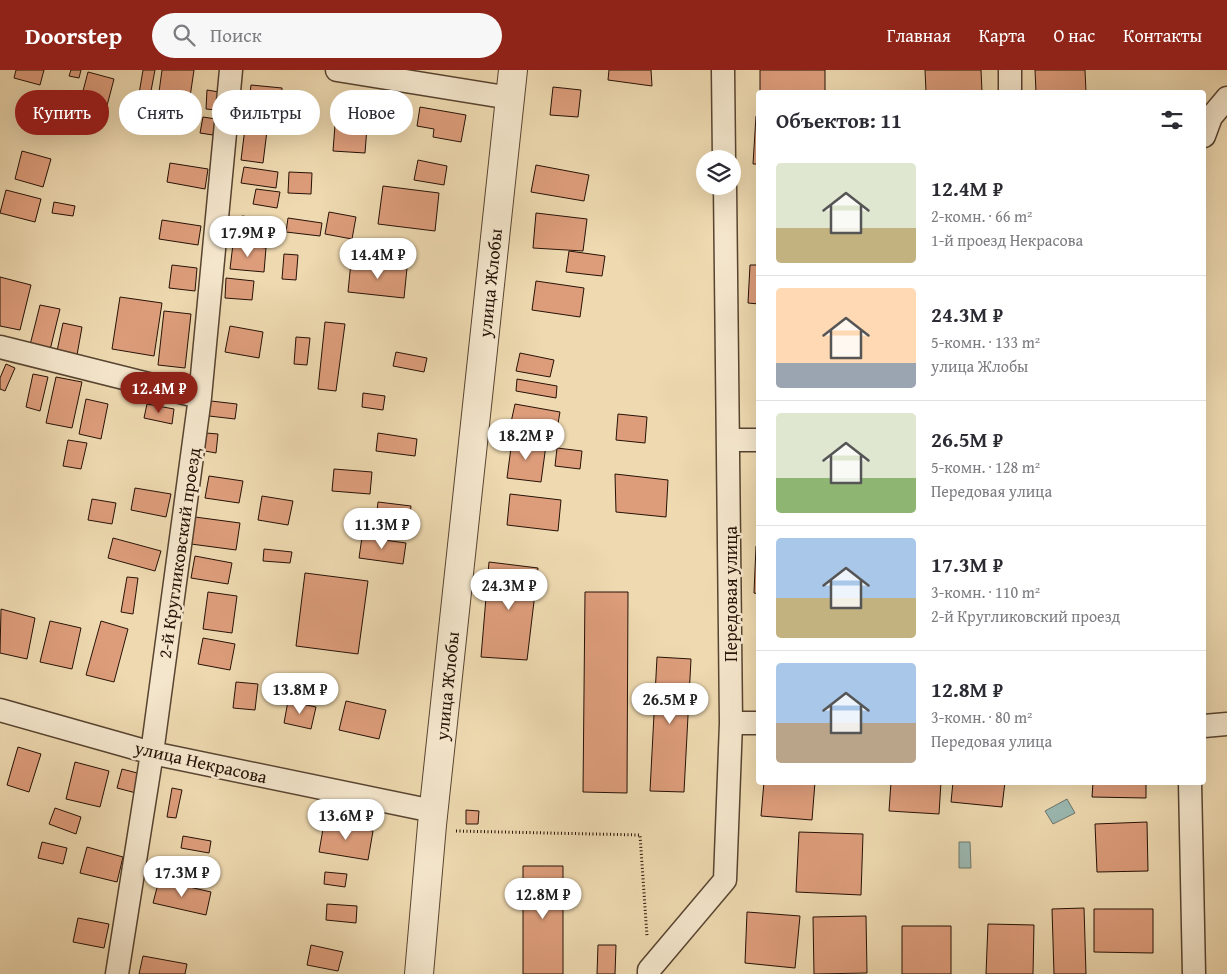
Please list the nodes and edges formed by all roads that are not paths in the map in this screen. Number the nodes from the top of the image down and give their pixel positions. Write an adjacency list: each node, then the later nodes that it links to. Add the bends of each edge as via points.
1 (231, 70): 13 (street, 2-й Кругликовский проезд)
2 (337, 70): 7 (street)
3 (512, 70): 7 (street, улица Жлобы)
4 (723, 70): 10 (street)
5 (1010, 70): 6 (street)
6 (1010, 90)
7 (510, 98): 23 (street, улица Жлобы)
8 (1227, 98): 9 (street, via 1211,118)
9 (1206, 131)
10 (724, 150)
11 (725, 195): 14 (street, Передовая улица)
12 (0, 347): 13 (street)
13 (200, 397): 21 (street, 2-й Кругликовский проезд)
14 (729, 440): 15 (street); 17 (street, Передовая улица)
15 (756, 440)
16 (0, 710): 21 (street, улица Некрасова)
17 (731, 723): 18 (street); 24 (street, Передовая улица, via 725,880)
18 (756, 723)
19 (1227, 724): 20 (street)
20 (1206, 726)
21 (152, 752): 23 (street, улица Некрасова); 25 (street, 2-й Кругликовский проезд)
22 (1190, 785): 27 (street)
23 (432, 821): 26 (street, улица Жлобы)
24 (649, 972)
25 (117, 974)
26 (419, 974)
27 (1194, 974)

